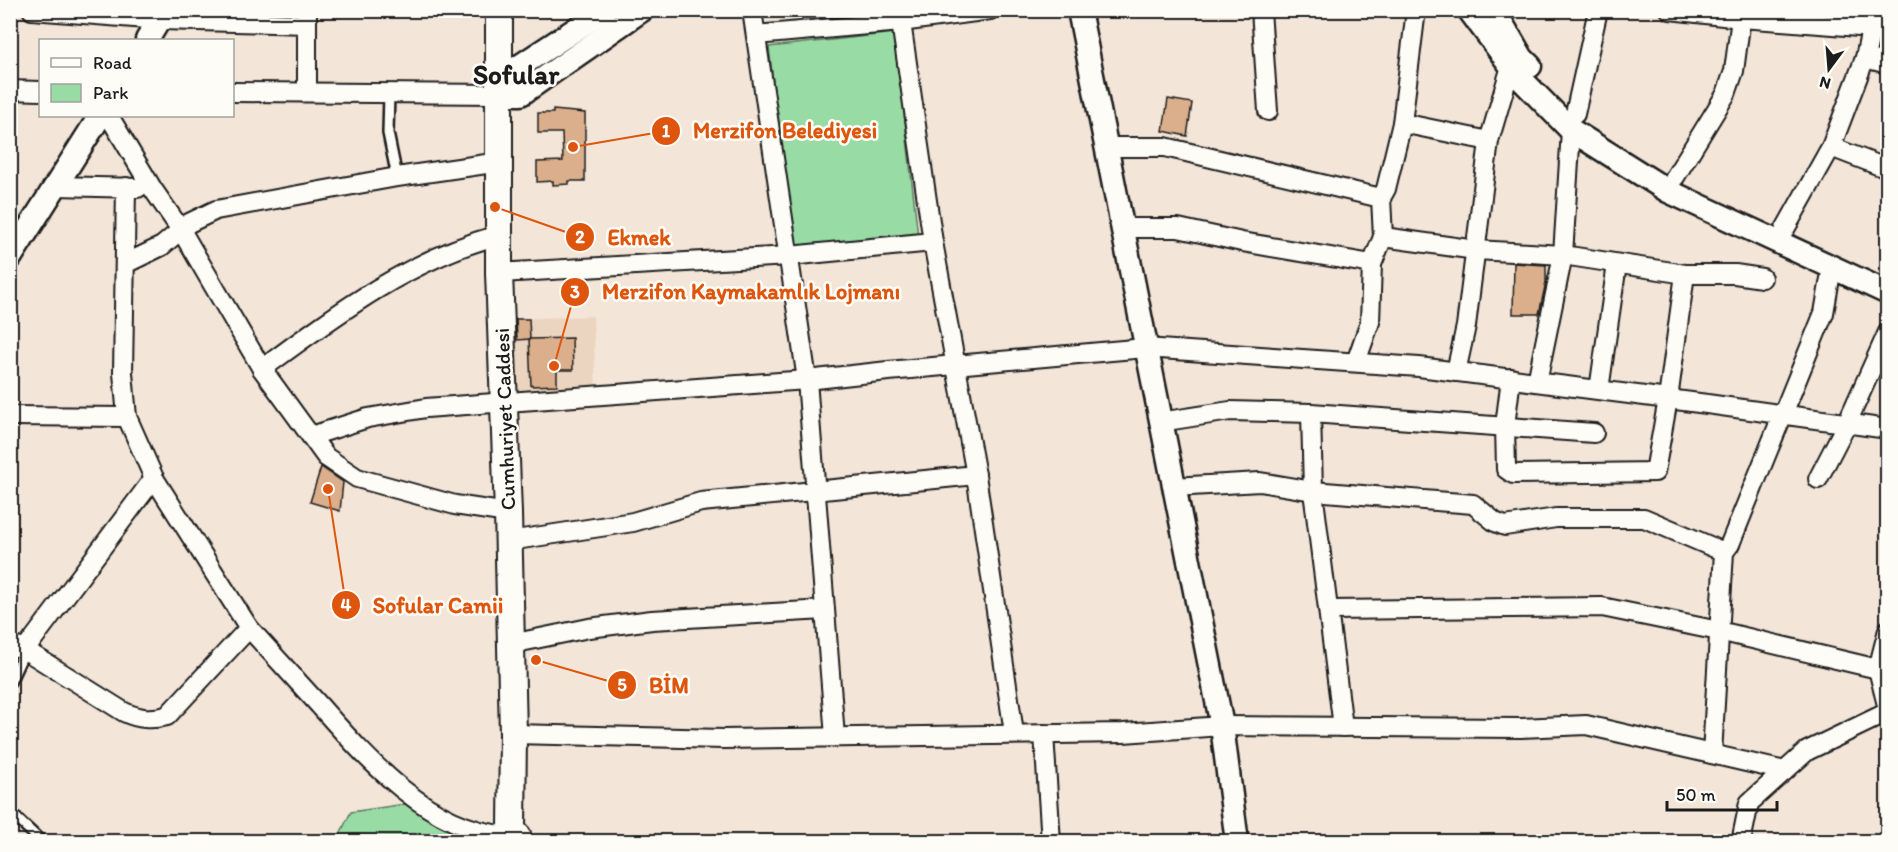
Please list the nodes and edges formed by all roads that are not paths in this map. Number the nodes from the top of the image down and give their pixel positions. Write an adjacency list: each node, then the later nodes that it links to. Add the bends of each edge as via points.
1 (32, 10): 14 (street)
2 (499, 10): 24 (main road, Cumhuriyet Caddesi)
3 (605, 10): 24 (street)
4 (642, 10): 24 (street, via 521,94)
5 (752, 10): 19 (street)
6 (990, 10): 18 (street)
7 (1079, 10): 36 (street)
8 (1261, 10): 30 (street)
9 (1416, 10): 34 (street)
10 (1469, 10): 23 (street)
11 (1494, 10): 33 (street, via 1522,58)
12 (1598, 10): 33 (street)
13 (1670, 10): 16 (street)
14 (163, 15): 15 (street); 20 (street)
15 (307, 17): 28 (street)
16 (1741, 18): 17 (street); 41 (street, via 1734,71 1726,94)
17 (1874, 19): 21 (street)
18 (902, 22): 19 (street); 51 (street)
19 (756, 35): 54 (street)
20 (148, 39)
21 (1864, 58): 22 (street); 37 (street)
22 (1887, 64)
23 (1510, 66): 33 (street); 35 (street)
24 (500, 86): 29 (street); 38 (main road, Cumhuriyet Caddesi)
25 (10, 90): 26 (street)
26 (39, 91)
27 (234, 92): 28 (street)
28 (308, 92): 29 (street)
29 (389, 93): 40 (lane, via 388,133)
30 (1268, 111)
31 (99, 117): 42 (street)
32 (110, 117): 44 (street)
33 (1573, 122): 41 (street); 53 (street); 59 (street, via 1668,191)
34 (1402, 123): 35 (street); 45 (street)
35 (1489, 141): 52 (street)
36 (1106, 147): 45 (street, via 1164,147); 46 (street)
37 (1832, 147): 39 (street); 47 (street)
38 (500, 162): 40 (street); 49 (main road, Cumhuriyet Caddesi)
39 (1887, 169)
40 (397, 177): 48 (street, via 216,210)
41 (1675, 177): 47 (street)
42 (56, 186): 43 (street); 55 (street)
43 (126, 187): 44 (street); 56 (street)
44 (152, 188): 48 (street)
45 (1382, 198): 50 (street)
46 (1122, 228): 57 (street, via 1178,228); 66 (street)
47 (1785, 229): 62 (street)
48 (181, 230): 56 (street, via 162,246); 69 (street)
49 (499, 235): 60 (main road, Cumhuriyet Caddesi); 69 (street, via 439,255 399,276)
50 (1383, 237): 52 (street); 57 (street)
51 (933, 242): 54 (street); 68 (street)
52 (1476, 250): 53 (street); 70 (street)
53 (1563, 255): 58 (street); 73 (street)
54 (789, 256): 60 (street); 72 (street)
55 (10, 258)
56 (125, 264): 80 (street, via 123,373)
57 (1372, 264): 67 (street, via 1370,322)
58 (1617, 264): 61 (street); 74 (street)
59 (1832, 267): 64 (street); 78 (street, via 1824,314)
60 (499, 273): 76 (main road, Cumhuriyet Caddesi)
61 (1685, 274): 63 (street); 75 (street)
62 (1887, 277)
63 (1762, 278)
64 (1887, 293)
65 (1887, 332): 82 (street)
66 (1145, 348): 67 (street); 68 (street); 81 (street)
67 (1356, 362): 70 (street)
68 (955, 364): 72 (street); 87 (street)
69 (262, 369): 86 (street)
70 (1456, 372): 71 (street)
71 (1510, 378): 73 (street); 83 (street)
72 (807, 380): 76 (street); 91 (street)
73 (1537, 382): 74 (street)
74 (1599, 390): 75 (street)
75 (1668, 399): 78 (street); 83 (street, via 1655,472 1513,474 1506,469)
76 (504, 403): 86 (street, via 397,412); 93 (main road, Cumhuriyet Caddesi)
77 (1311, 412): 81 (street, via 1230,411); 83 (street); 92 (street)
78 (1783, 414): 82 (street); 95 (street)
79 (10, 416): 80 (street)
80 (127, 417): 88 (street)
81 (1160, 422): 90 (street)
82 (1846, 423): 84 (street); 89 (street)
83 (1505, 426): 85 (street)
84 (1887, 429)
85 (1594, 433)
86 (311, 436): 93 (street, via 326,457 357,478 455,505)
87 (976, 475): 91 (street); 108 (street)
88 (154, 478): 98 (street); 102 (street)
89 (1818, 479)
90 (1173, 487): 92 (street, via 1260,482); 106 (street)
91 (815, 491): 94 (street, via 700,502 633,522); 96 (street)
92 (1312, 491): 95 (street, via 1473,504 1505,526 1556,518 1644,518); 97 (street)
93 (508, 513): 94 (main road, Cumhuriyet Caddesi)
94 (509, 541): 101 (main road, Cumhuriyet Caddesi)
95 (1724, 552): 100 (street)
96 (825, 610): 101 (street, via 652,620); 111 (street)
97 (1329, 610): 100 (street, via 1602,607); 107 (street)
98 (249, 628): 102 (street, via 166,716 158,718 135,717 124,712); 115 (street, via 364,756 394,783 445,817)
99 (1887, 630): 103 (street)
100 (1719, 631): 103 (street); 112 (street)
101 (511, 644): 110 (main road, Cumhuriyet Caddesi)
102 (18, 647): 104 (lane)
103 (1878, 669): 105 (street)
104 (10, 682)
105 (1887, 710): 113 (street, via 1807,751)
106 (1222, 726): 107 (street); 109 (street); 118 (street)
107 (1343, 727): 112 (street, via 1586,725)
108 (1014, 734): 109 (street); 111 (street)
109 (1044, 734): 117 (street)
110 (513, 735): 111 (street); 115 (main road, Cumhuriyet Caddesi)
111 (835, 737)
112 (1712, 754): 113 (street)
113 (1785, 771): 119 (street, via 1749,803)
114 (10, 812): 116 (lane)
115 (508, 838)
116 (42, 842)
117 (1051, 842)
118 (1237, 842)
119 (1741, 842)

